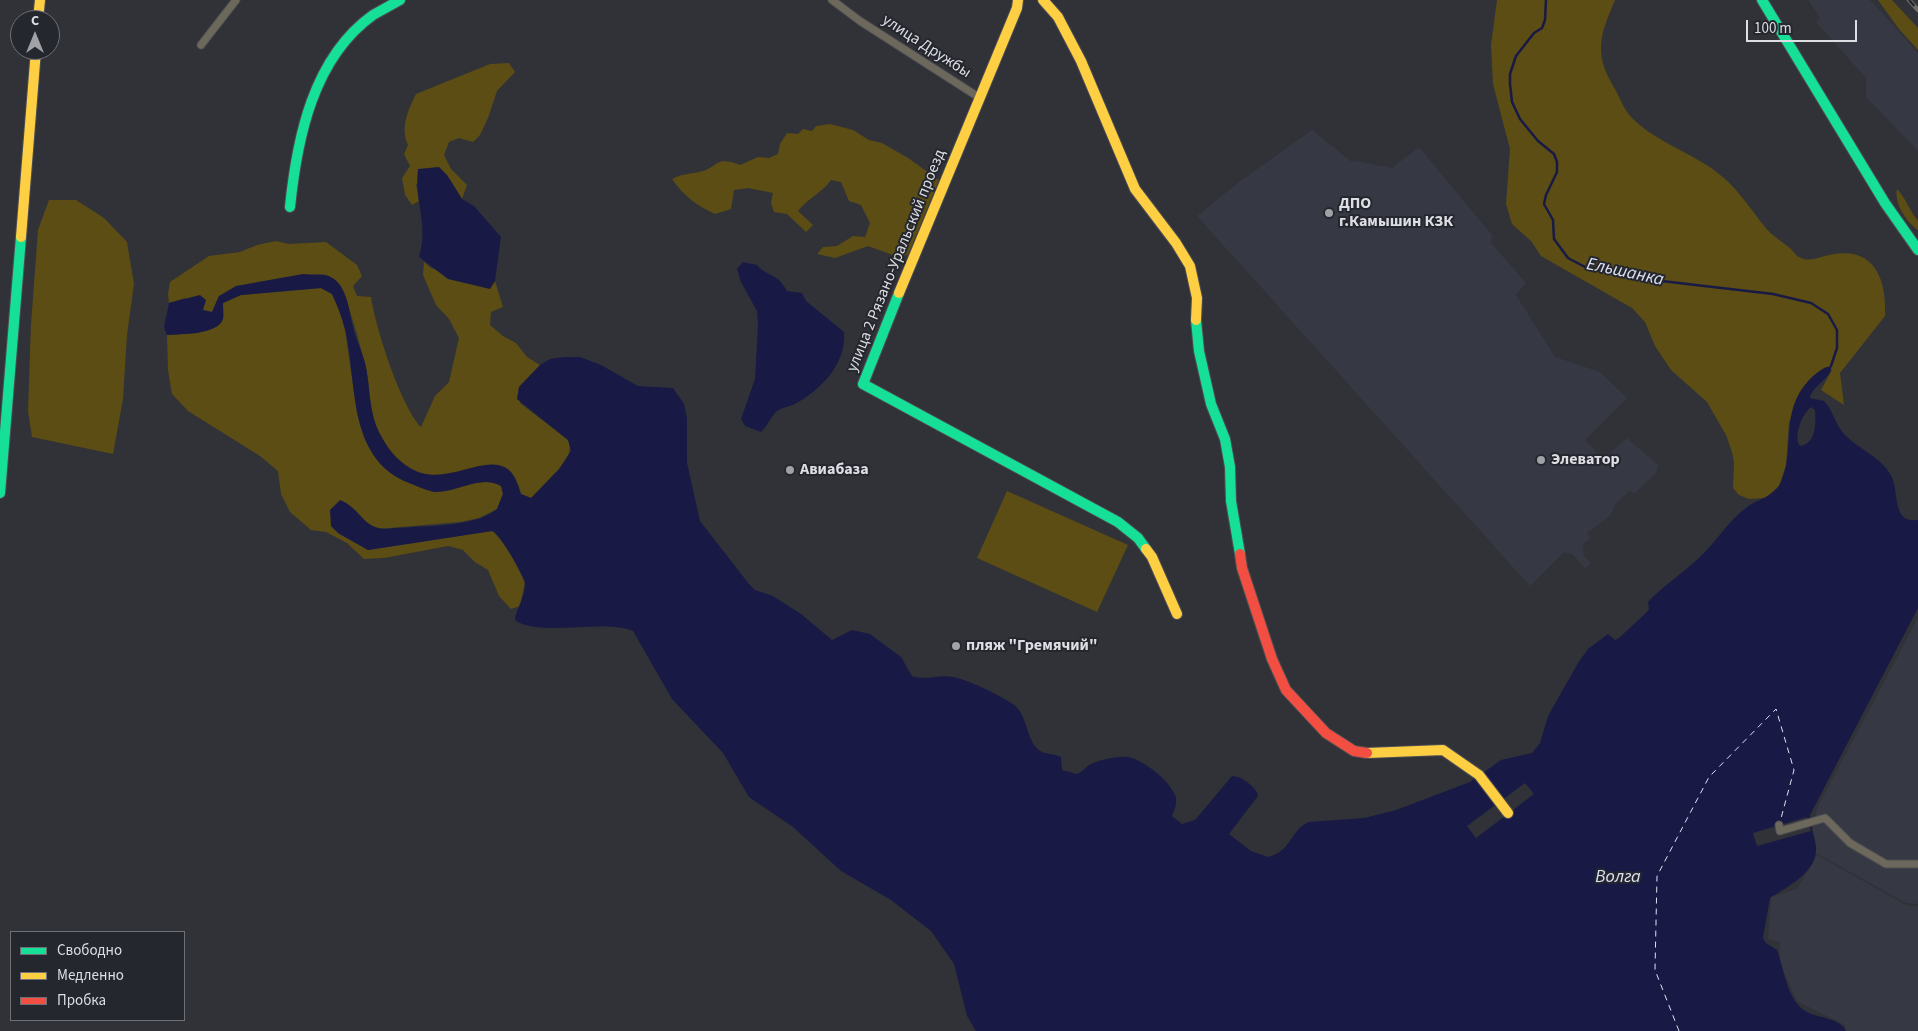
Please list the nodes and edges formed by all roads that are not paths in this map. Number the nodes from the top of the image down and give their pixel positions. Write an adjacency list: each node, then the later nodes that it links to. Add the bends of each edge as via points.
1 (236, 0): 8 (street)
2 (400, 0): 7 (main road)
3 (832, 0): 10 (street, улица Дружбы)
4 (1018, 0): 10 (main road, улица 2 Рязано-Уральский проезд)
5 (1043, 0): 15 (main road, via 1058,17 1080,60 1135,188 1190,266 1197,298 1199,351 1211,404 1225,439 1242,568 1286,690 1326,733 1354,751 1443,750 1479,775)
6 (1762, 0): 12 (main road, via 1885,203)
7 (384, 3): 11 (main road, via 348,38 318,82 301,128 292,172)
8 (201, 45)
9 (35, 60): 13 (main road)
10 (980, 98): 14 (main road, улица 2 Рязано-Уральский проезд, via 863,384 1118,522 1138,538 1152,557)
11 (290, 207)
12 (1918, 250)
13 (0, 493)
14 (1177, 614)
15 (1508, 813)
16 (1779, 825): 17 (street, via 1780,830 1824,818 1850,843 1886,864)
17 (1918, 864)

